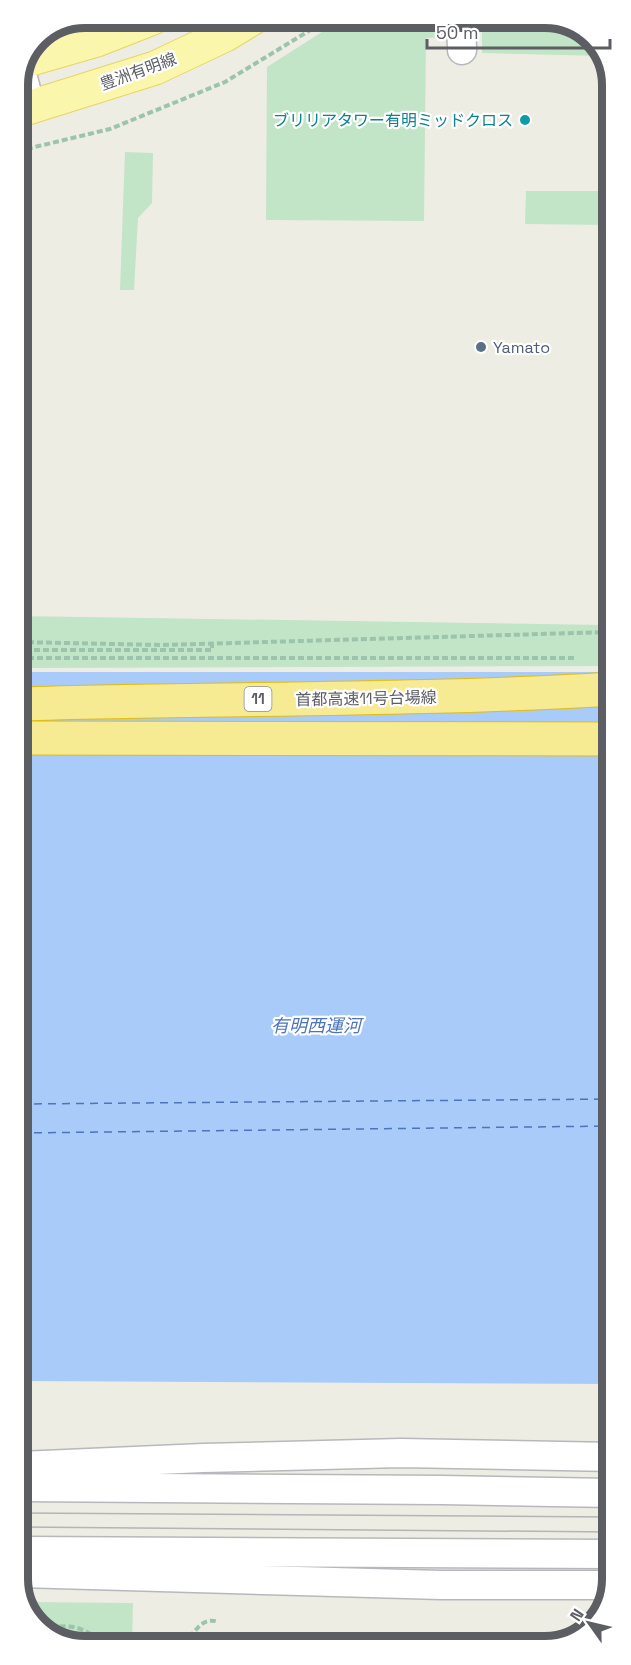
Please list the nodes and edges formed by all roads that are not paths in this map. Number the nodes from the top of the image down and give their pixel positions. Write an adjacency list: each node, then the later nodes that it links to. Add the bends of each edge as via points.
1 (127, 28): 5 (main road)
2 (236, 28): 6 (main road, 豊洲有明線, via 155,68)
3 (461, 29): 4 (street)
4 (462, 50)
5 (36, 58)
6 (29, 108)
7 (602, 681): 9 (highway, 11)
8 (602, 690): 9 (highway, 11)
9 (497, 696): 10 (highway, 首都高速11号台場線 / 11)
10 (29, 704)
11 (602, 723): 13 (highway)
12 (29, 738): 13 (highway)
13 (392, 738): 14 (highway)
14 (602, 740)
15 (602, 1457): 16 (street, via 401,1453)
16 (28, 1466)
17 (28, 1487): 18 (street)
18 (602, 1493)
19 (28, 1551): 20 (street)
20 (561, 1554): 21 (street); 22 (street)
21 (602, 1554)
22 (28, 1573)
23 (28, 1573): 24 (street, via 441,1585)
24 (602, 1585)

